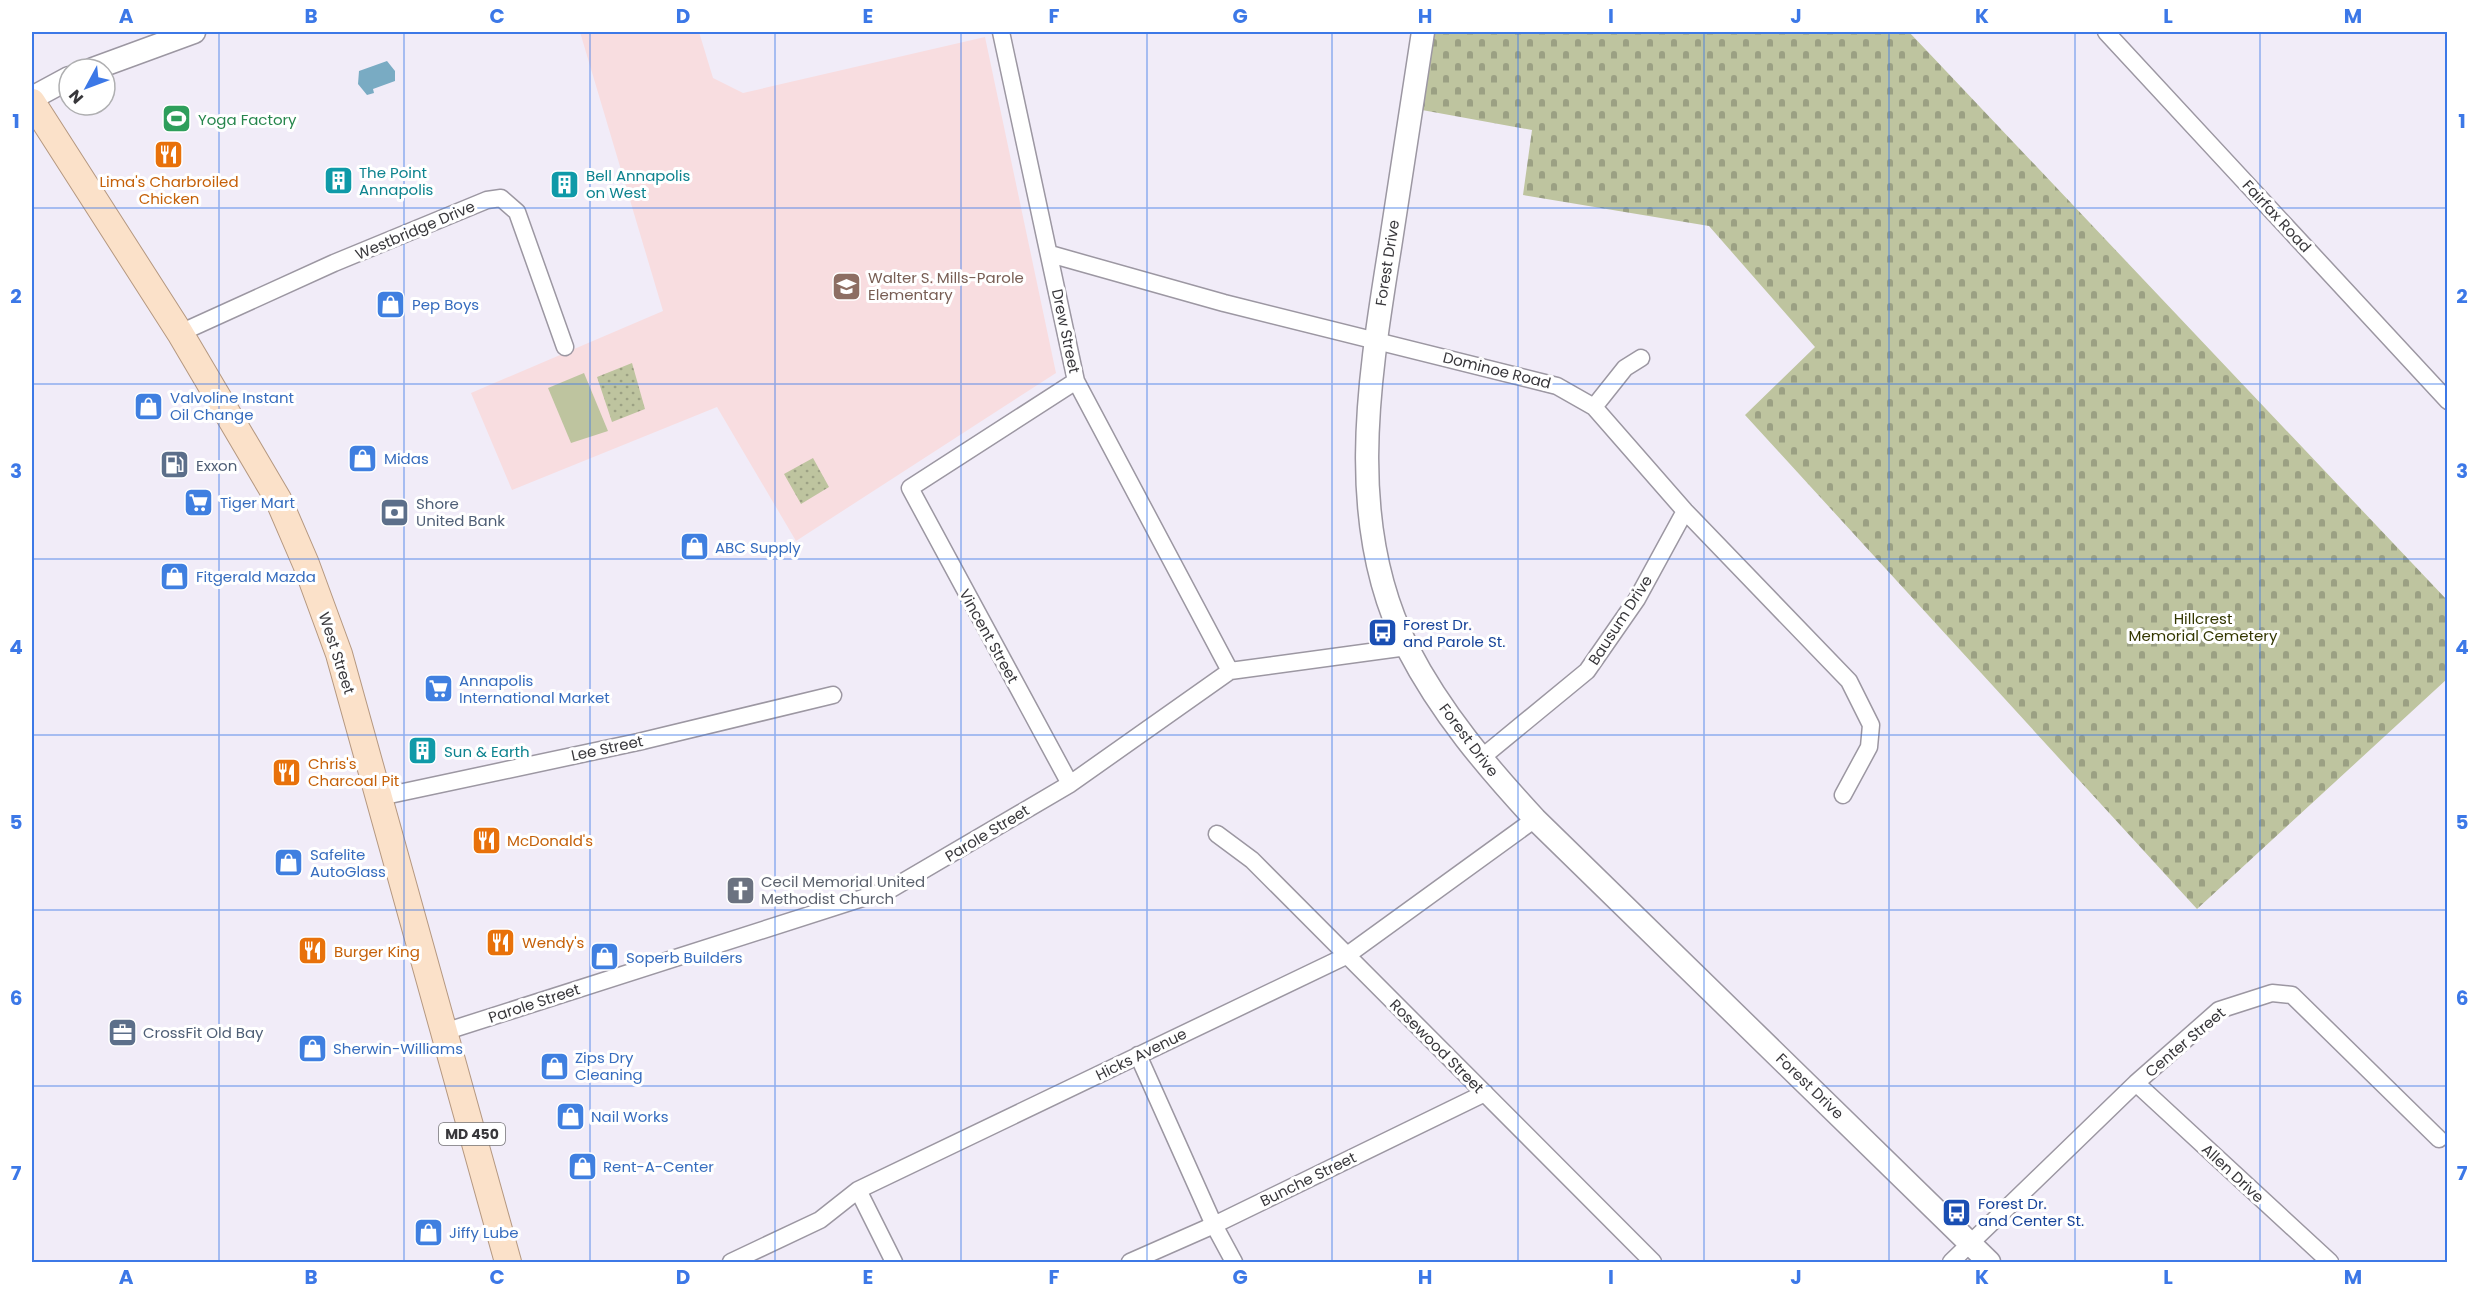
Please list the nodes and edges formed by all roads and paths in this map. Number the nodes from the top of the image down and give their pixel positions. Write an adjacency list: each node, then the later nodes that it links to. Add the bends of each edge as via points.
1 (194, 32): 5 (street)
2 (1001, 32): 8 (street, Drew Street)
3 (1423, 32): 10 (street, Forest Drive)
4 (2106, 32): 14 (street, Fairfax Road)
5 (117, 60)
6 (57, 85): 7 (street)
7 (32, 100): 9 (main road, West Street / MD 450)
8 (1050, 254): 10 (street, Dominoe Road, via 1224,303); 13 (street, Drew Street)
9 (180, 333): 11 (street, Westbridge Drive, via 334,263 487,200 501,198 517,212); 23 (main road, West Street / MD 450, via 278,499 339,654)
10 (1375, 339): 15 (street, Dominoe Road, via 1557,386); 17 (street, Forest Drive, via 1366,448 1370,522 1384,585)
11 (565, 346)
12 (1641, 358): 15 (street, via 1625,368)
13 (1076, 381): 18 (street, Drew Street); 21 (street, Vincent Street, via 910,488)
14 (2448, 401)
15 (1594, 407): 16 (street, Dominoe Road)
16 (1685, 511): 20 (street, Bausum Drive, via 1637,599 1587,671); 22 (street, Dominoe Road, via 1849,681 1868,714 1869,747)
17 (1407, 647): 18 (street, Parole Street); 20 (street, Forest Drive)
18 (1230, 671): 21 (street, Parole Street)
19 (833, 695): 23 (street, Lee Street, via 638,742)
20 (1480, 759): 24 (street, Forest Drive)
21 (1070, 784): 27 (street, Parole Street, via 891,889)
22 (1843, 795)
23 (380, 797): 27 (main road, West Street / MD 450)
24 (1535, 819): 26 (street, Hicks Avenue); 34 (street, Forest Drive)
25 (1217, 834): 26 (street, Rosewood Street, via 1252,860)
26 (1346, 956): 28 (street, Hicks Avenue); 30 (street, Rosewood Street)
27 (444, 1032): 35 (main road, West Street / MD 450)
28 (1138, 1055): 32 (street, Hicks Avenue); 33 (street)
29 (2136, 1083): 31 (street, Center Street, via 2219,1010 2272,993 2292,995); 34 (street, Center Street); 43 (street, Allen Drive)
30 (1485, 1093): 33 (street, Bunche Street); 40 (street, Rosewood Street)
31 (2439, 1139)
32 (858, 1190): 36 (street, Hicks Avenue, via 820,1220); 37 (street)
33 (1214, 1225): 38 (street, Bunche Street); 39 (street)
34 (1971, 1242): 41 (street, Center Street); 42 (street, Forest Drive)
35 (508, 1263)
36 (730, 1263)
37 (894, 1263)
38 (1131, 1263)
39 (1234, 1263)
40 (1653, 1263)
41 (1951, 1263)
42 (1989, 1263)
43 (2330, 1263)

